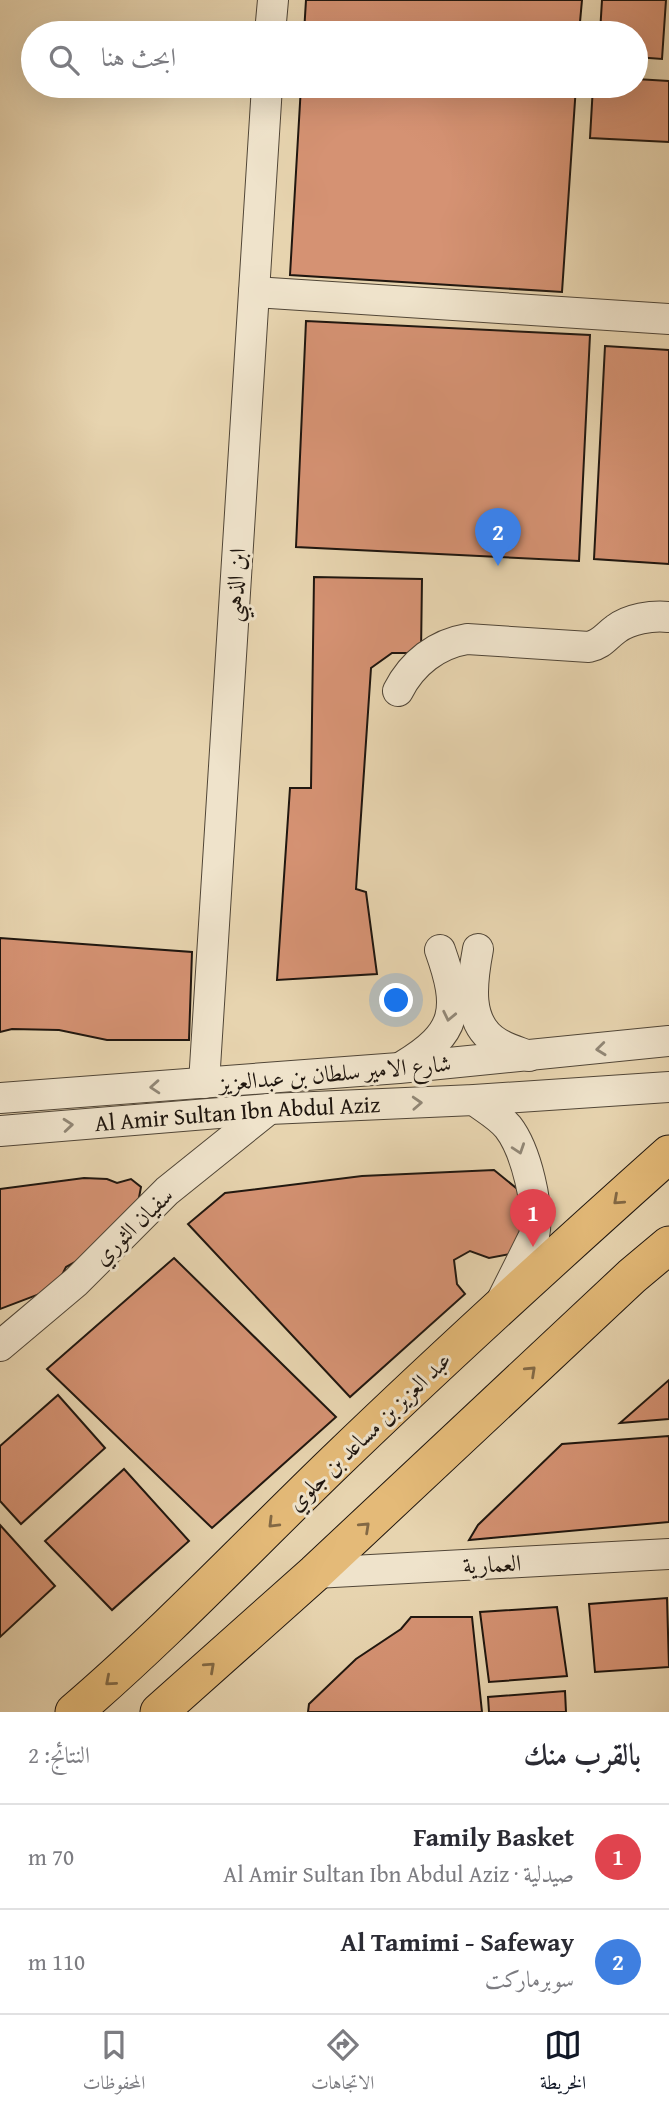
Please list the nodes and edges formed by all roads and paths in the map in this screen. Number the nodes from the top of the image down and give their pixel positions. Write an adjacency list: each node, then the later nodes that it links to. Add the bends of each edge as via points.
1 (273, 0): 2 (street)
2 (272, 21)
3 (266, 98): 4 (street, ابن الذهبي)
4 (254, 292): 5 (street); 13 (street, ابن الذهبي)
5 (669, 318)
6 (669, 617): 7 (street, via 628,622 601,644 589,647 454,642 425,657)
7 (398, 691)
8 (478, 949): 11 (street, via 473,1007 478,1023 496,1042)
9 (440, 950): 12 (street, one-way to 12, via 450,979 448,1025 441,1038)
10 (669, 1042): 11 (street, شارع الامير سلطان بن عبدالعزيز, one-way to 11)
11 (529, 1056): 12 (street, شارع الامير سلطان بن عبدالعزيز)
12 (399, 1068): 13 (street, شارع الامير سلطان بن عبدالعزيز)
13 (204, 1083): 15 (street, شارع الامير سلطان بن عبدالعزيز, one-way to 15)
14 (669, 1087): 16 (street, Al Amir Sultan Ibn Abdul Aziz)
15 (0, 1098)
16 (474, 1100): 17 (street, Al Amir Sultan Ibn Abdul Aziz, one-way to 16); 21 (street, one-way to 21, via 500,1118 516,1139 534,1195 534,1236)
17 (269, 1109): 18 (street, Al Amir Sultan Ibn Abdul Aziz, one-way to 17); 22 (street, سفيان الثوري, via 167,1191 76,1282)
18 (0, 1131)
19 (669, 1154): 21 (main road, عبد العزيز بن مساعد بن جلوي, one-way to 21)
20 (669, 1245): 24 (main road, one-way to 20)
21 (500, 1305): 25 (main road, عبد العزيز بن مساعد بن جلوي, one-way to 25, via 130,1664)
22 (0, 1346)
23 (669, 1554): 24 (street, العمارية)
24 (315, 1573): 26 (main road, one-way to 24)
25 (74, 1712)
26 (159, 1712)

